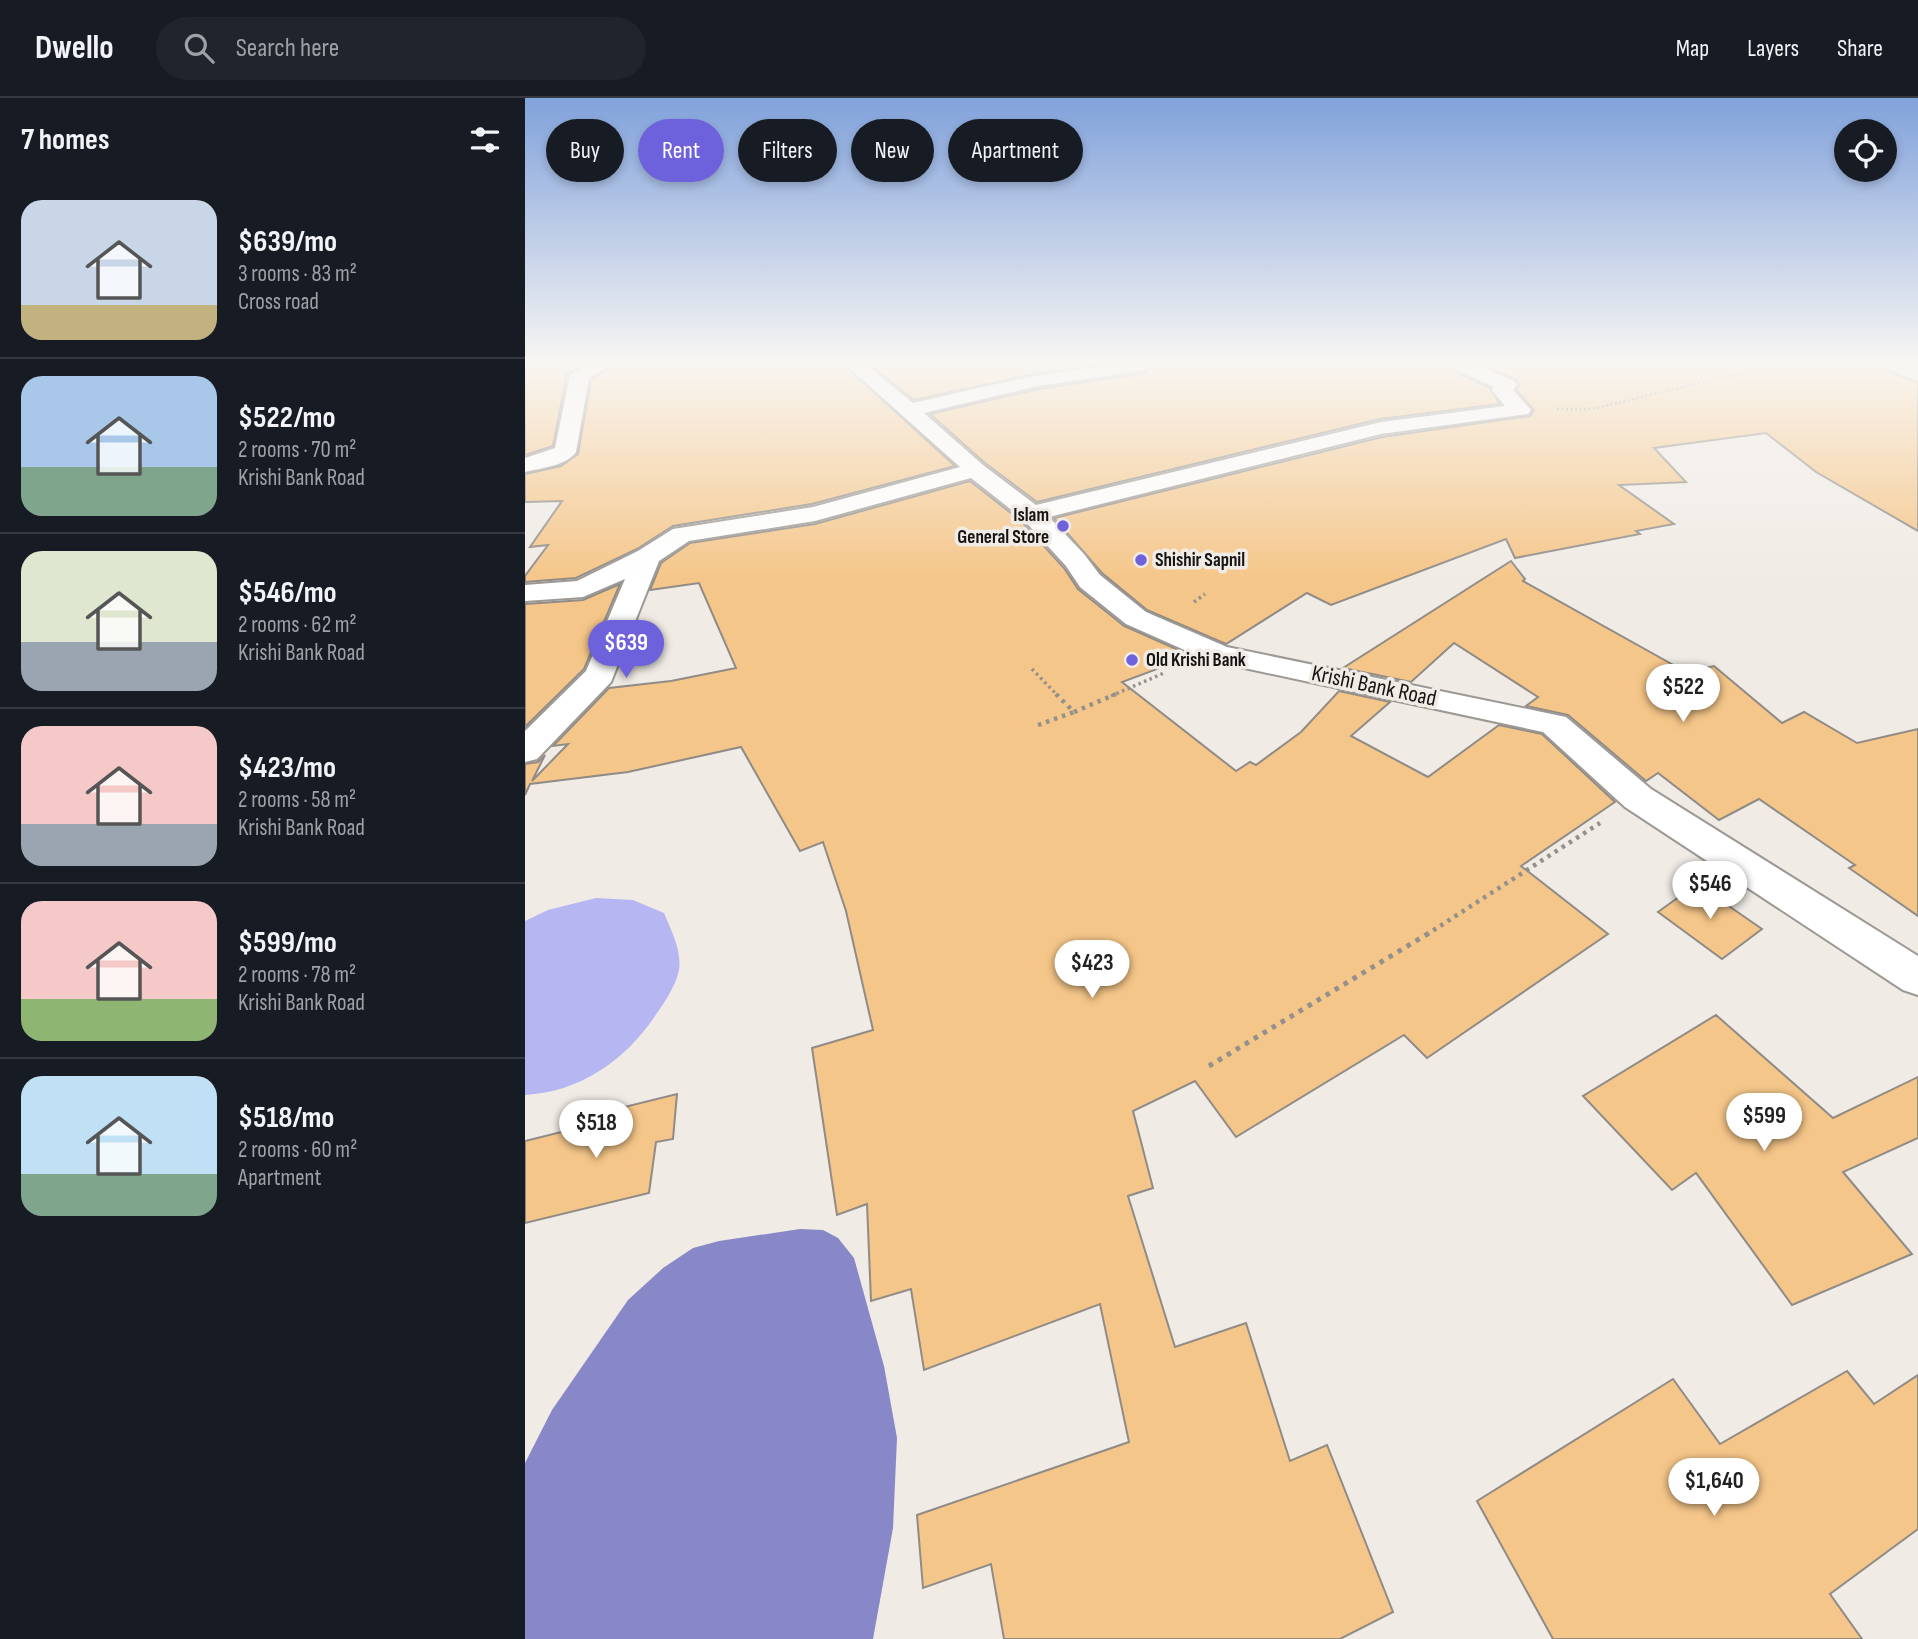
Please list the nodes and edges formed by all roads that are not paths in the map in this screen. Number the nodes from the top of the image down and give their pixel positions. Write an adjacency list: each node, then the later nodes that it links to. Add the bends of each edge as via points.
1 (568, 437): 4 (street, via 565,452)
2 (939, 437): 5 (street, Krishi Bank Road)
3 (1350, 437): 6 (street)
4 (525, 465)
5 (975, 470): 6 (street, Krishi Bank Road); 7 (street, via 815,514 682,534)
6 (1033, 514): 10 (street, Krishi Bank Road, via 1090,581 1136,618 1213,652 1554,723 1638,798)
7 (647, 557): 8 (street, via 583,589); 9 (street, via 600,675)
8 (525, 593)
9 (525, 751)
10 (1918, 978)

